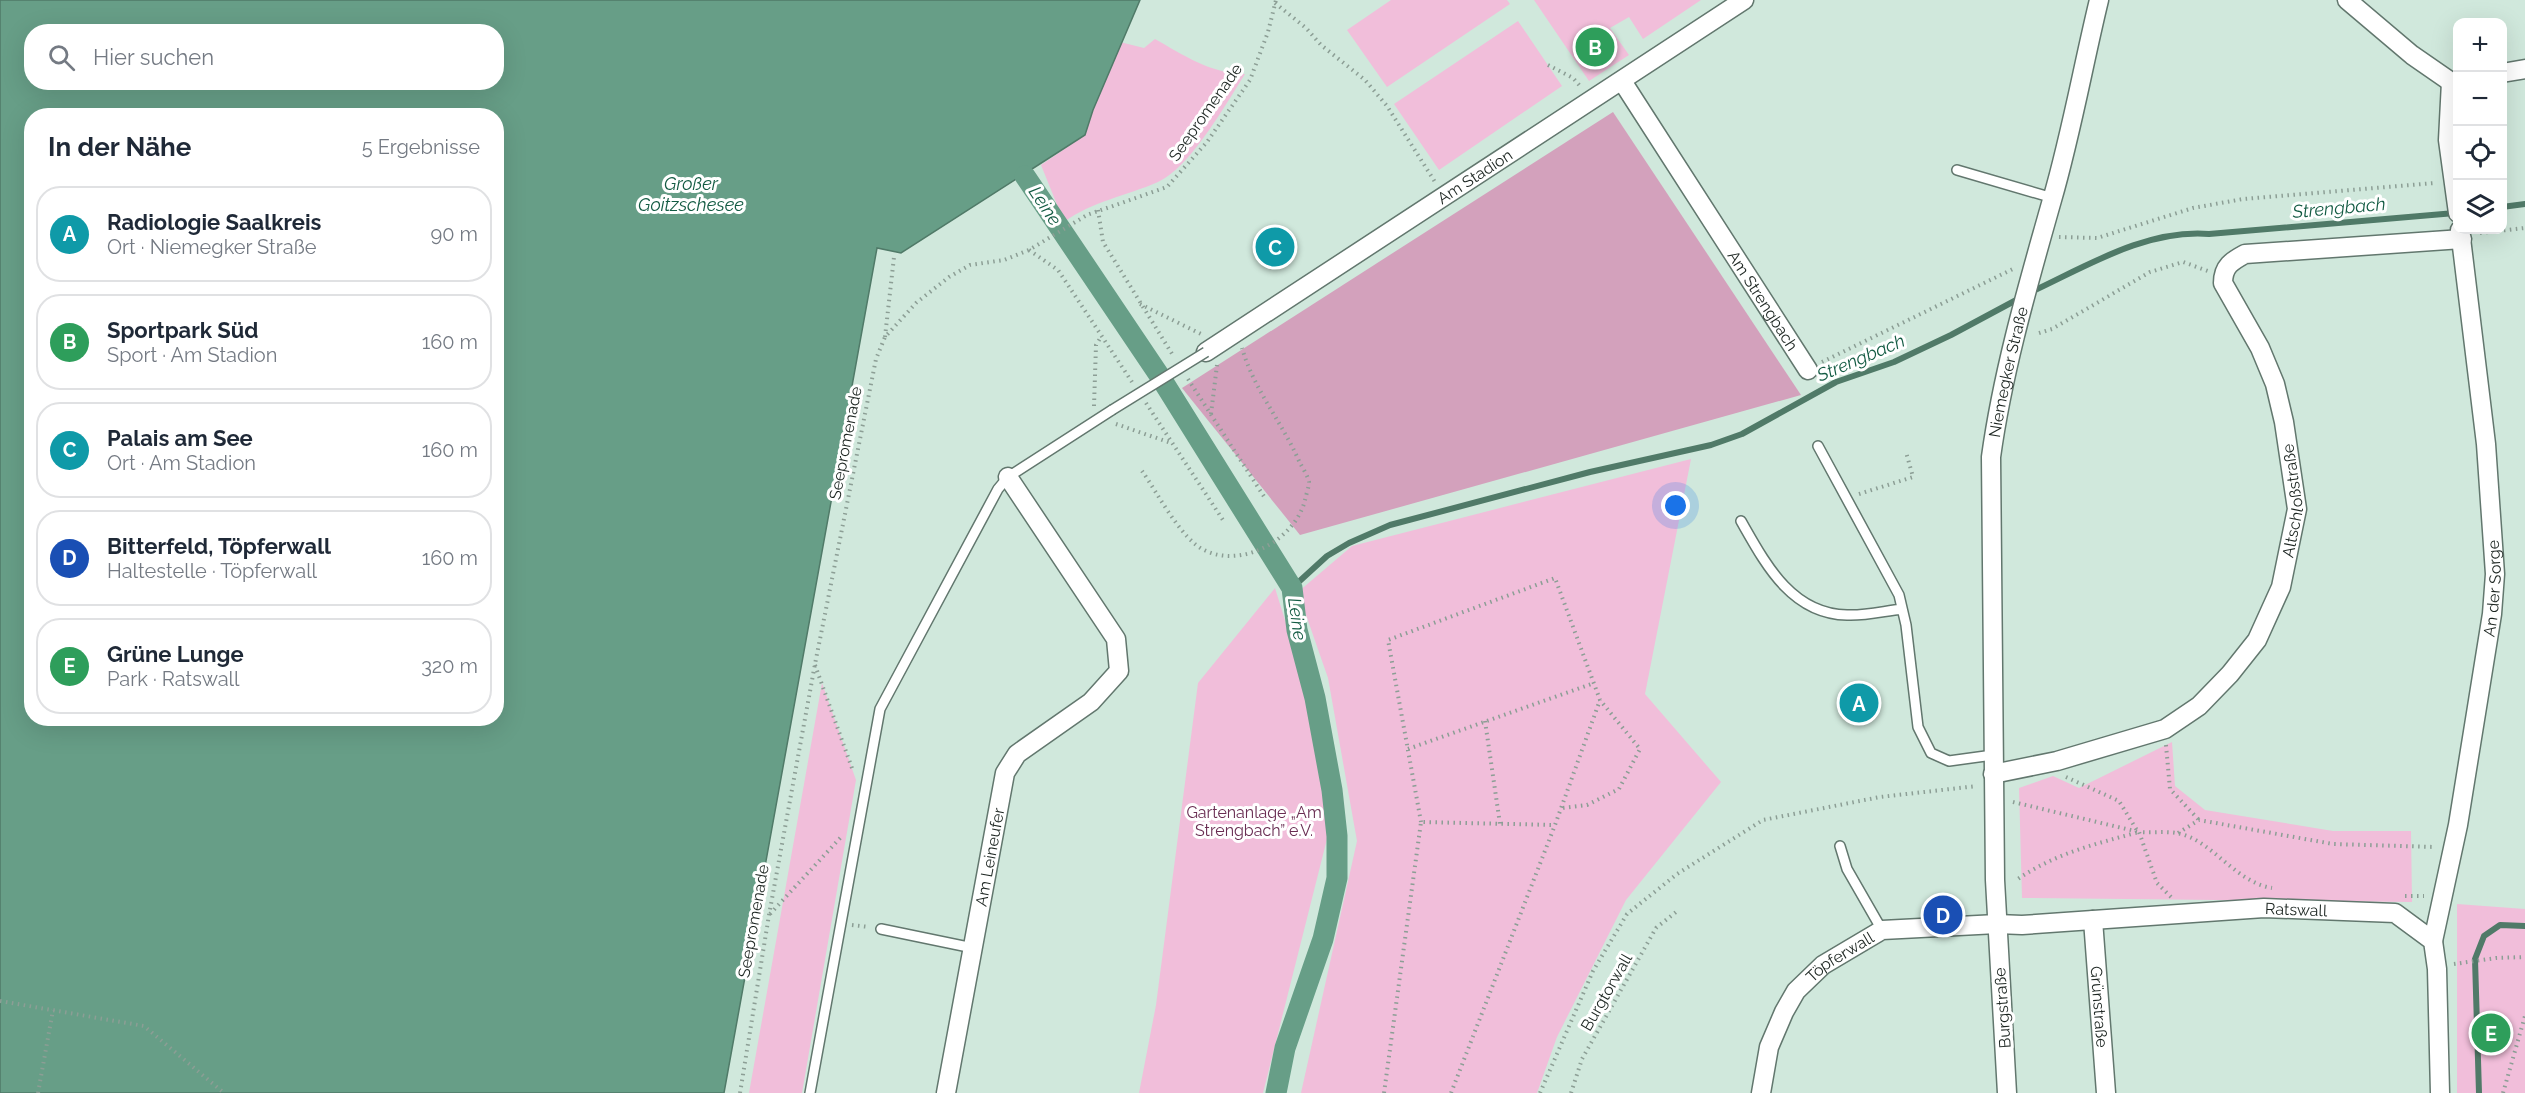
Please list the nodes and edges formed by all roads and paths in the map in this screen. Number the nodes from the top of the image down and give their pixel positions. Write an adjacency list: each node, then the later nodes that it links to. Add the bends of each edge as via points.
1 (1744, 0): 8 (street, Am Stadion)
2 (2099, 0): 16 (street, Niemegker Straße)
3 (2347, 0): 9 (street, via 2412,55)
4 (1276, 2): 15 (path, via 1365,80 1387,106); 27 (path, Seepromenade, via 1250,80 1182,173 1167,187 1087,214 1005,260 970,265 949,276 916,303)
5 (1548, 65): 11 (path, via 1573,78)
6 (2525, 69): 7 (street)
7 (2507, 72)
8 (1622, 81): 11 (street, Am Stadion); 29 (street, Am Strengbach)
9 (2453, 81)
10 (2453, 88): 13 (street, via 2447,124)
11 (1592, 101): 15 (street, Am Stadion)
12 (1957, 170): 16 (lane)
13 (2454, 180)
14 (2453, 184): 21 (path, via 2243,199 2193,208 2097,238)
15 (1444, 196): 25 (street, Am Stadion)
16 (2053, 198): 23 (street, Niemegker Straße)
17 (2525, 228): 18 (path)
18 (2507, 230)
19 (2453, 234): 41 (street, Altschloßstraße, via 2245,254 2229,262 2223,283 2260,348 2275,384 2297,509 2282,587 2257,640 2199,706)
20 (2460, 234): 57 (street, An der Sorge, via 2486,444 2495,574)
21 (2057, 237)
22 (894, 257): 27 (path)
23 (2033, 263): 29 (path, via 2011,269); 43 (street, Niemegker Straße, via 1998,409 1991,457)
24 (2188, 264): 26 (path, via 2150,272)
25 (1238, 332): 28 (street, Am Stadion); 32 (path, via 1249,372 1294,448 1309,483 1301,515 1288,533 1246,555 1231,557 1204,550 1191,540)
26 (2039, 333)
27 (885, 337): 37 (path, Seepromenade, via 876,359)
28 (1206, 352): 33 (lane, bridge)
29 (1808, 370)
30 (1818, 446): 34 (lane)
31 (1906, 452): 34 (path, via 1913,477)
32 (1142, 471)
33 (1008, 477): 47 (lane, via 880,709); 71 (street, Am Leineufer, via 1116,639 1119,671 1091,702 1017,754 1005,773)
34 (1847, 498): 36 (lane, via 1899,596)
35 (1741, 521): 36 (lane, via 1771,573 1795,597 1846,615)
36 (1902, 609): 43 (lane, via 1918,727 1931,753 1949,761)
37 (815, 664): 47 (path); 64 (path, Seepromenade)
38 (1594, 683): 39 (path); 40 (path); 42 (path, via 1555,578 1388,640)
39 (1600, 700): 48 (path); 48 (path, via 1640,749 1619,789 1587,805)
40 (1485, 722): 42 (path); 52 (path)
41 (2165, 729): 45 (street, Altschloßstraße); 50 (path, via 2170,789)
42 (1408, 749): 51 (path)
43 (1993, 755): 45 (street, Niemegker Straße)
44 (2060, 771): 54 (path, via 2071,781 2119,801)
45 (1993, 779): 67 (street, Niemegker Straße); 84 (path, via 1762,820 1677,874 1627,914 1593,971)
46 (2013, 802): 54 (path)
47 (864, 803): 49 (lane)
48 (1562, 808): 53 (path)
49 (861, 815): 64 (path); 66 (lane)
50 (2199, 820): 55 (path); 57 (path, via 2333,844)
51 (1421, 822): 52 (path); 82 (path)
52 (1500, 824): 53 (path)
53 (1555, 825): 83 (path)
54 (2139, 832): 55 (path); 58 (path, via 2072,851); 63 (path, via 2157,883)
55 (2178, 833): 59 (path, via 2206,847 2255,885)
56 (1840, 846): 69 (lane, via 1847,869)
57 (2454, 848): 61 (street, An der Sorge)
58 (2016, 881)
59 (2278, 889)
60 (2395, 896): 61 (path)
61 (2442, 896): 70 (street, An der Sorge)
62 (1676, 912): 85 (path, Burgtorwall, via 1656,928 1582,1059)
63 (2186, 912): 65 (street, Ratswall); 70 (street, Ratswall, via 2264,908 2395,913)
64 (769, 915): 79 (path, Seepromenade)
65 (2092, 920): 67 (street, Ratswall); 88 (street, Grünstraße)
66 (839, 923): 68 (path); 80 (lane)
67 (1997, 924): 69 (street, Töpferwall); 87 (street, Burgstraße)
68 (881, 929): 71 (lane)
69 (1882, 930): 86 (street, Töpferwall, via 1823,965 1797,991 1769,1047)
70 (2433, 941): 89 (street)
71 (973, 948): 81 (street, Am Leineufer)
72 (2525, 957): 73 (path)
73 (2460, 963)
74 (0, 1001): 75 (path)
75 (53, 1010): 77 (path); 78 (path, via 144,1026)
76 (2525, 1016): 90 (path)
77 (38, 1093)
78 (224, 1093)
79 (740, 1093)
80 (810, 1093)
81 (946, 1093)
82 (1384, 1093)
83 (1451, 1093)
84 (1540, 1093)
85 (1571, 1093)
86 (1761, 1093)
87 (2007, 1093)
88 (2106, 1093)
89 (2440, 1093)
90 (2503, 1093)

